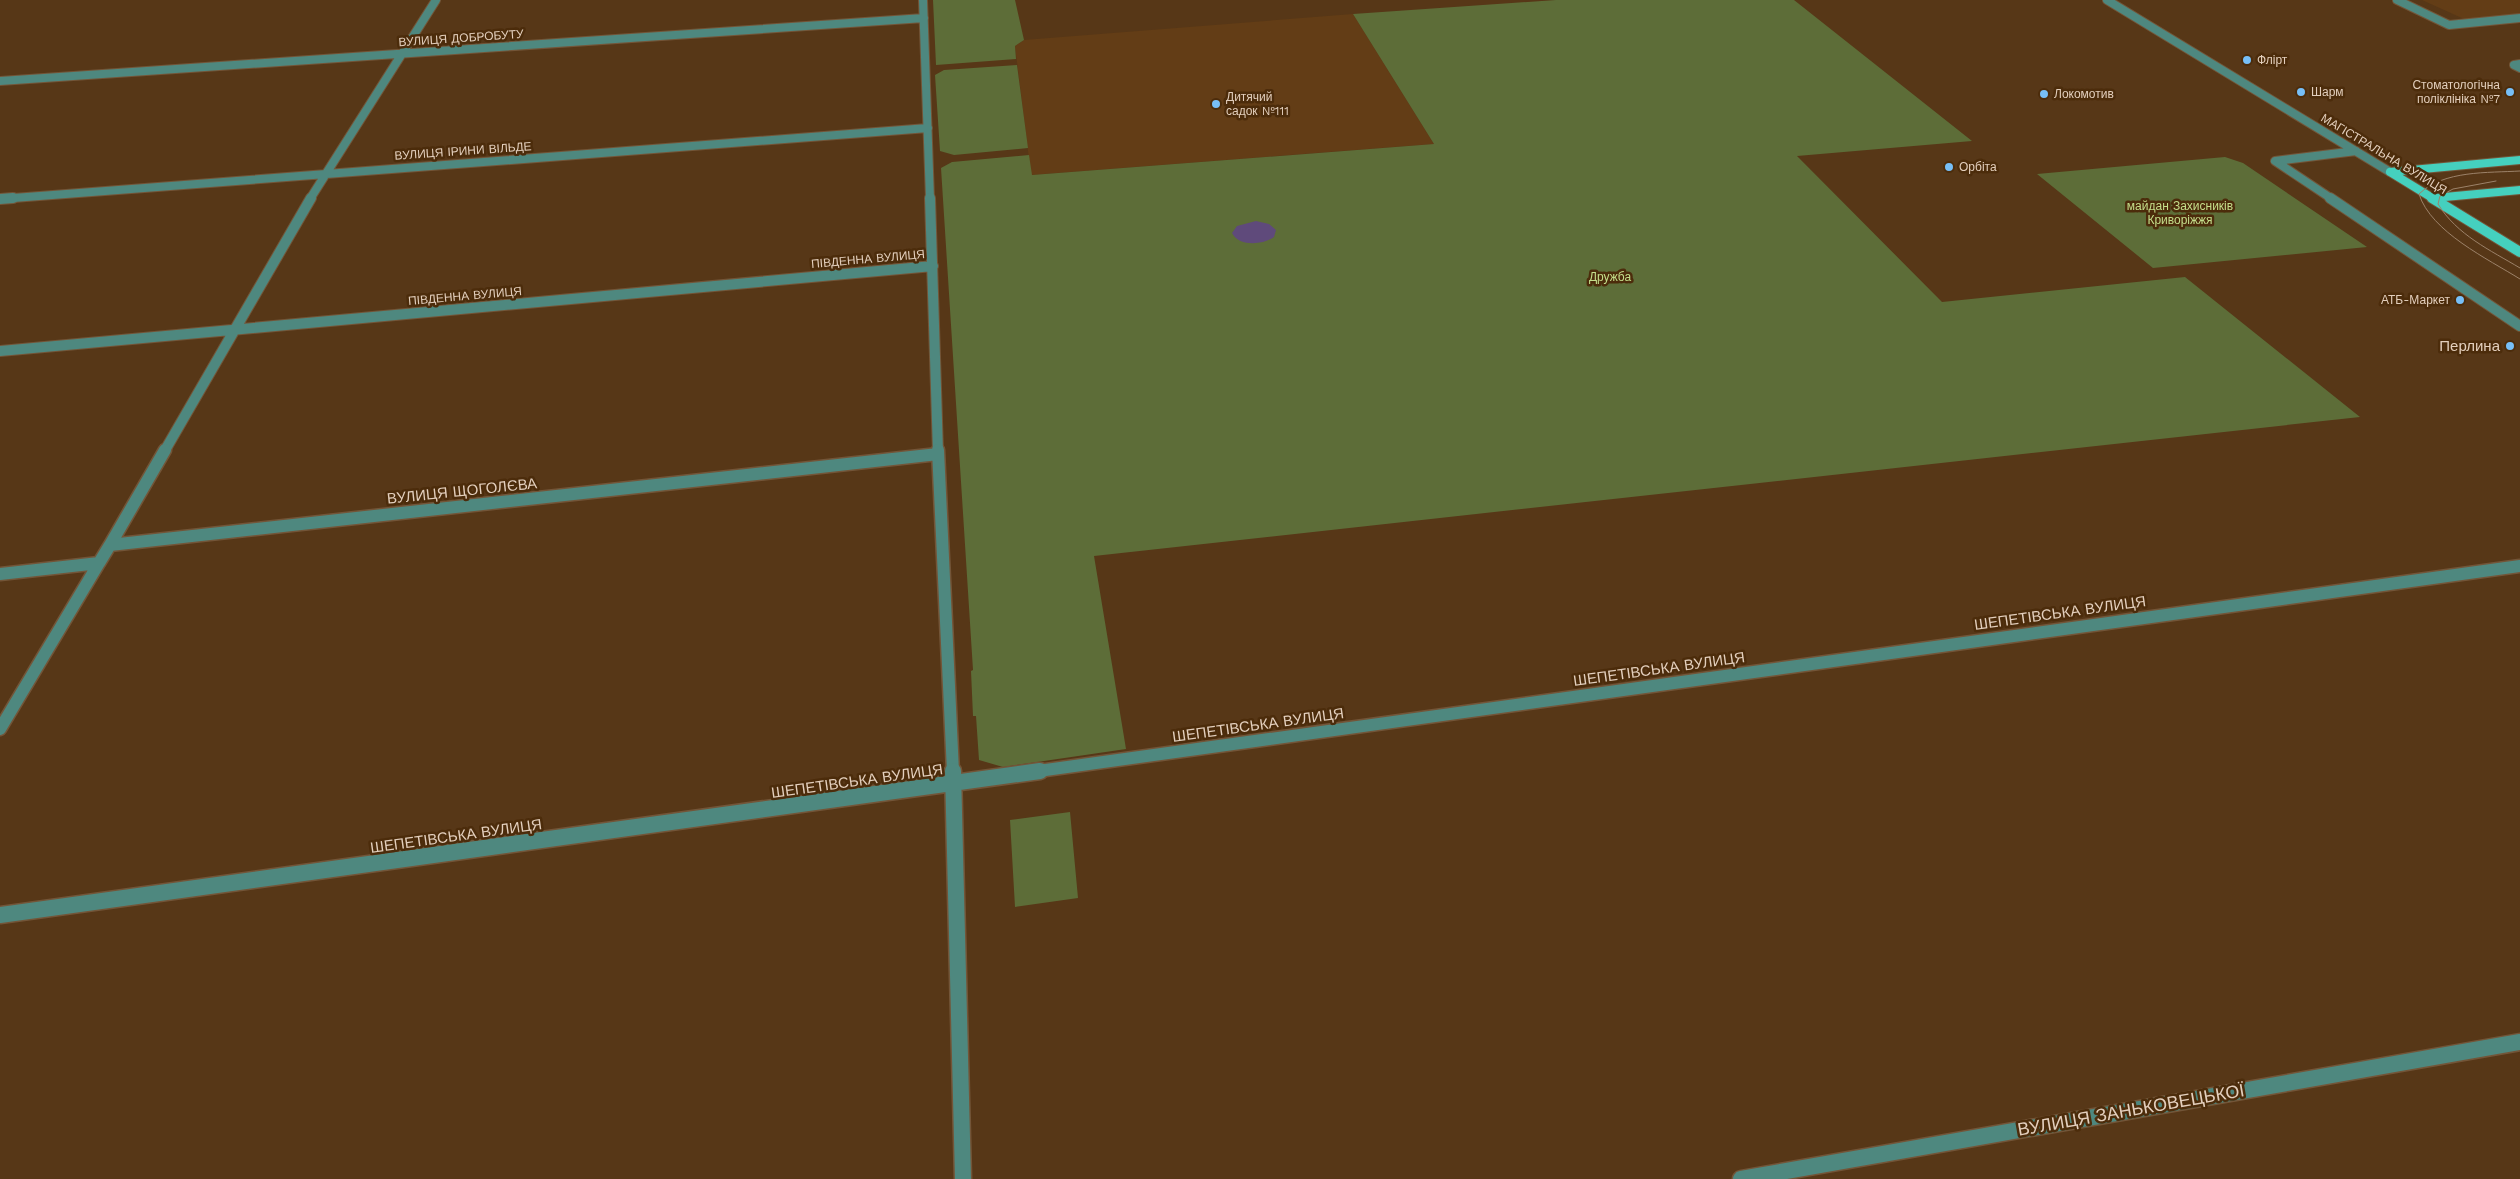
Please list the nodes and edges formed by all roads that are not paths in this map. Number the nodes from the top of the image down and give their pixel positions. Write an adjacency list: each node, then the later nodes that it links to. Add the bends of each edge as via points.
1 (436, 0): 7 (street)
2 (923, 0): 5 (street)
3 (2107, 0): 10 (street, МАГІСТРАЛЬНА ВУЛИЦЯ)
4 (2397, 0): 6 (street, via 2449,25)
5 (924, 18): 7 (street, ВУЛИЦЯ ДОБРОБУТУ); 9 (street)
6 (2520, 18)
7 (402, 54): 8 (street, ВУЛИЦЯ ДОБРОБУТУ); 13 (street)
8 (0, 81)
9 (928, 128): 13 (street, ВУЛИЦЯ ІРИНИ ВІЛЬДЕ); 18 (street)
10 (2356, 151): 12 (street, МАГІСТРАЛЬНА ВУЛИЦЯ); 19 (street, via 2275,161)
11 (2520, 160): 12 (main road)
12 (2390, 172): 15 (main road, МАГІСТРАЛЬНА ВУЛИЦЯ)
13 (325, 174): 16 (street, ВУЛИЦЯ ІРИНИ ВІЛЬДЕ); 20 (street)
14 (2520, 190): 15 (main road)
15 (2434, 198): 17 (main road, МАГІСТРАЛЬНА ВУЛИЦЯ)
16 (0, 199)
17 (2520, 252)
18 (933, 266): 20 (street, ПІВДЕННА ВУЛИЦЯ); 22 (street)
19 (2520, 326)
20 (234, 330): 21 (street, ПІВДЕННА ВУЛИЦЯ); 23 (street)
21 (0, 351)
22 (938, 454): 23 (street, ВУЛИЦЯ ЩОГОЛЄВА); 28 (street)
23 (110, 545): 24 (street)
24 (99, 563): 26 (street); 27 (street)
25 (2520, 566): 28 (street, ШЕПЕТІВСЬКА ВУЛИЦЯ)
26 (0, 574)
27 (0, 729)
28 (954, 784): 29 (street, ШЕПЕТІВСЬКА ВУЛИЦЯ); 31 (street)
29 (0, 915)
30 (2520, 1042): 32 (street, ВУЛИЦЯ ЗАНЬКОВЕЦЬКОЇ)
31 (963, 1179)
32 (1742, 1179)

